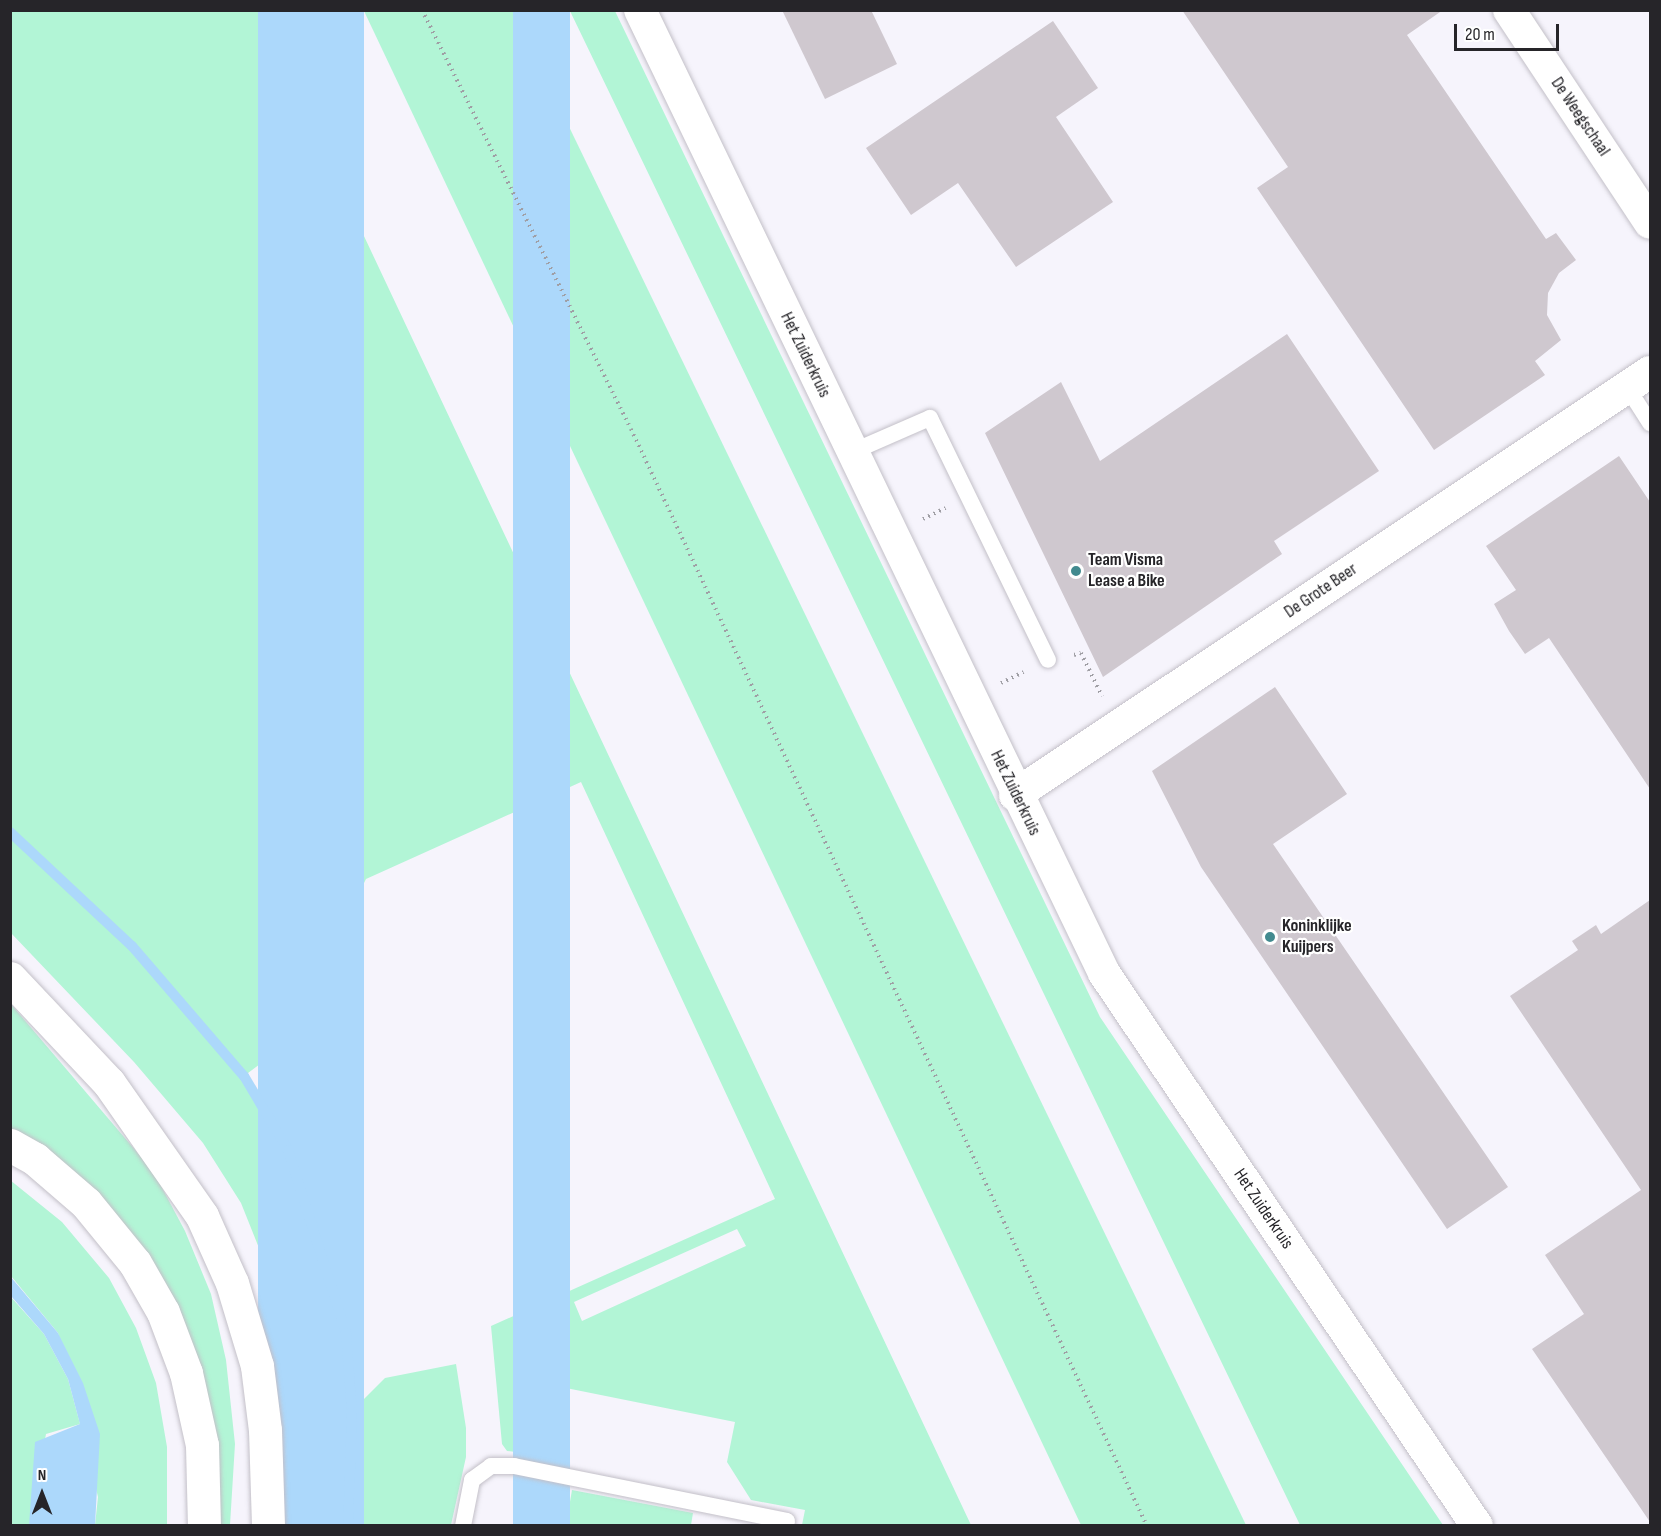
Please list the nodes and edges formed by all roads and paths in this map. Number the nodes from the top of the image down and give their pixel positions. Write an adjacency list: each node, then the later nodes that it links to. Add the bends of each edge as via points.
1 (423, 10): 20 (path, via 631,429)
2 (640, 10): 7 (street, Het Zuiderkruis)
3 (1509, 10): 4 (street, De Weegschaal)
4 (1650, 223)
5 (1639, 380): 6 (lane, De Grote Beer); 12 (street, De Grote Beer)
6 (1650, 423)
7 (852, 452): 8 (lane, via 930,418); 9 (street, Het Zuiderkruis)
8 (969, 498): 9 (path); 10 (lane)
9 (890, 534): 11 (street, Het Zuiderkruis)
10 (1048, 660): 11 (path); 12 (path, via 1082,653)
11 (969, 698): 13 (street, Het Zuiderkruis)
12 (1117, 727): 13 (street, De Grote Beer)
13 (1015, 795): 21 (street, Het Zuiderkruis, via 1104,973)
14 (10, 978): 17 (highway, via 109,1083 202,1216 232,1282 258,1366 266,1430)
15 (10, 1144): 16 (highway, via 35,1159 86,1203 135,1263 163,1312 186,1373 202,1445)
16 (204, 1526)
17 (268, 1526)
18 (463, 1526): 19 (lane, via 472,1480 491,1466 787,1521)
19 (786, 1526)
20 (1147, 1526)
21 (1477, 1526)

